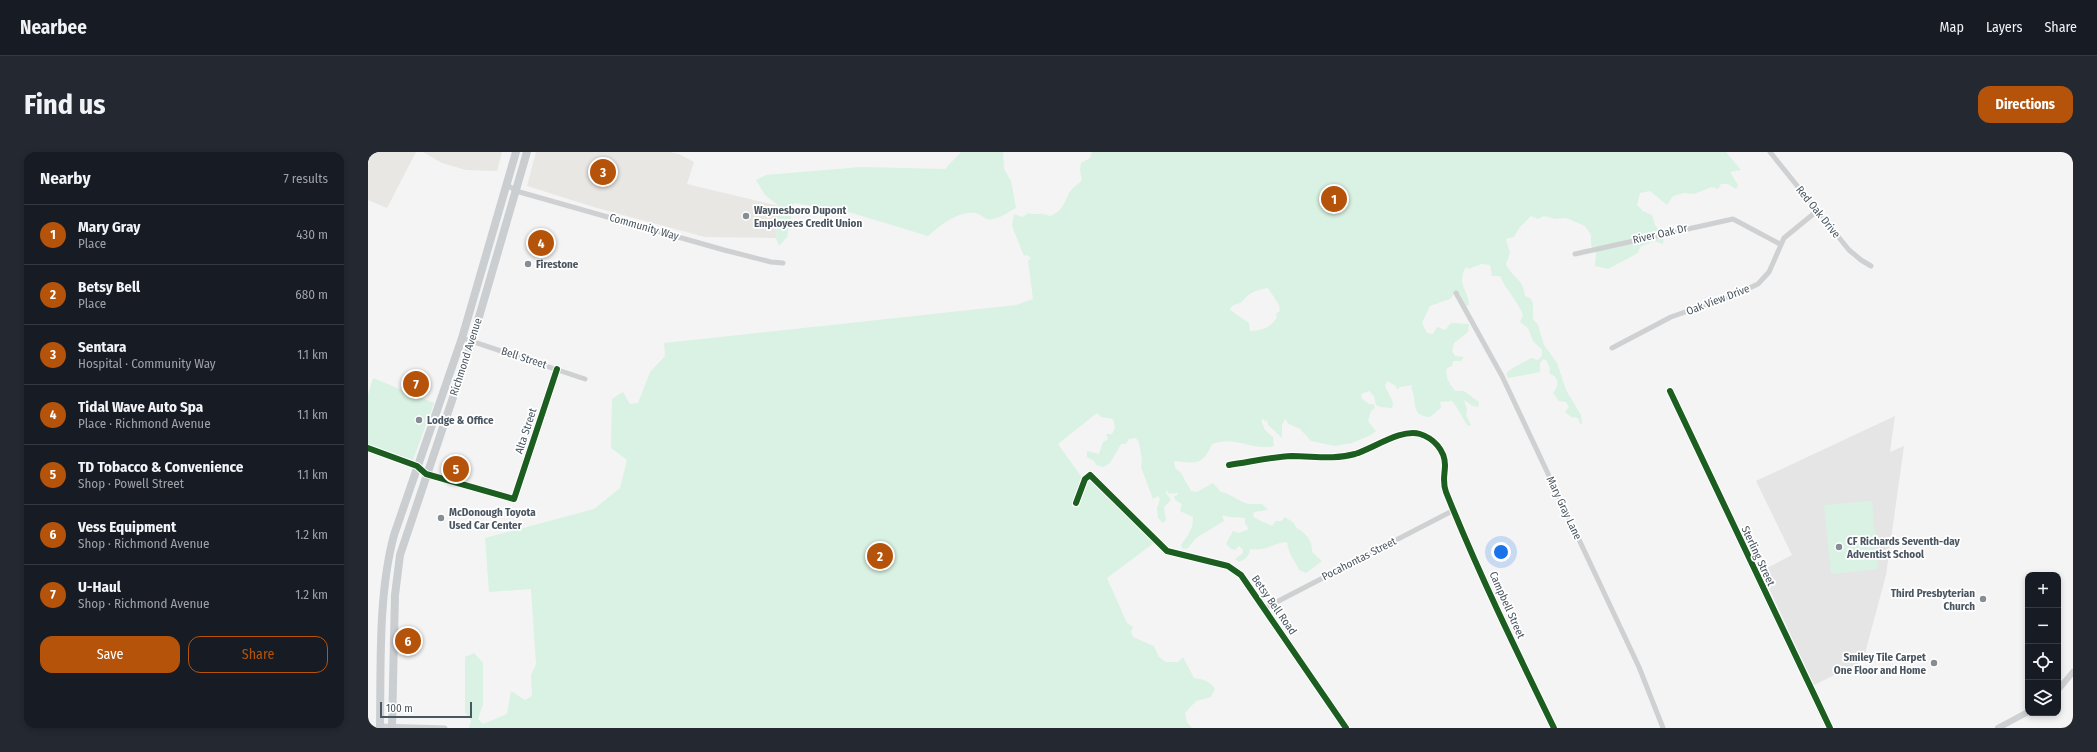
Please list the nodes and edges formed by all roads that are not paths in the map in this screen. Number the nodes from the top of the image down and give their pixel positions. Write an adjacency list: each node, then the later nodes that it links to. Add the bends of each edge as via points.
1 (516, 152): 4 (main road, Richmond Avenue)
2 (527, 152): 5 (main road, Richmond Avenue)
3 (1770, 152): 6 (street, Red Oak Drive)
4 (506, 184): 5 (street, Community Way); 12 (main road, Richmond Avenue)
5 (516, 191): 9 (street, Community Way, via 730,252); 13 (main road, Richmond Avenue)
6 (1818, 211): 7 (street, Oak View Drive, via 1789,233); 10 (street, Red Oak Drive, via 1849,250)
7 (1780, 244): 8 (street, River Oak Dr, via 1733,219); 14 (street, Oak View Drive, via 1769,272 1758,284 1671,317)
8 (1575, 254)
9 (783, 263)
10 (1871, 266)
11 (1456, 293): 33 (street, Mary Gray Lane, via 1502,376 1639,667)
12 (462, 338): 13 (street, Bell Street); 20 (main road, Richmond Avenue)
13 (472, 342): 15 (street, Bell Street); 21 (main road, Richmond Avenue)
14 (1612, 348)
15 (557, 369): 16 (street, Bell Street); 21 (street, Alta Street, via 514,498)
16 (585, 379)
17 (1670, 391): 34 (street, Sterling Street)
18 (368, 448): 20 (street)
19 (1229, 465): 23 (street, Campbell Street, via 1292,456 1347,456 1373,448 1402,434 1419,433 1431,439 1442,451 1445,465 1444,487)
20 (417, 466): 21 (street); 28 (main road, Richmond Avenue, via 394,535 386,572)
21 (426, 474): 29 (main road, Richmond Avenue, via 404,539 397,574)
22 (1076, 504): 24 (street, Betsy Bell Road, via 1085,479 1092,477 1167,551 1228,566 1241,575)
23 (1454, 510): 24 (street, Pocahontas Street); 32 (street, Campbell Street)
24 (1265, 608): 31 (street, Betsy Bell Road)
25 (2073, 672): 26 (street)
26 (2061, 686)
27 (2025, 714): 35 (street)
28 (380, 727): 29 (street)
29 (392, 727): 30 (street)
30 (445, 728)
31 (1346, 728)
32 (1554, 728)
33 (1662, 728)
34 (1830, 728)
35 (1998, 728)

